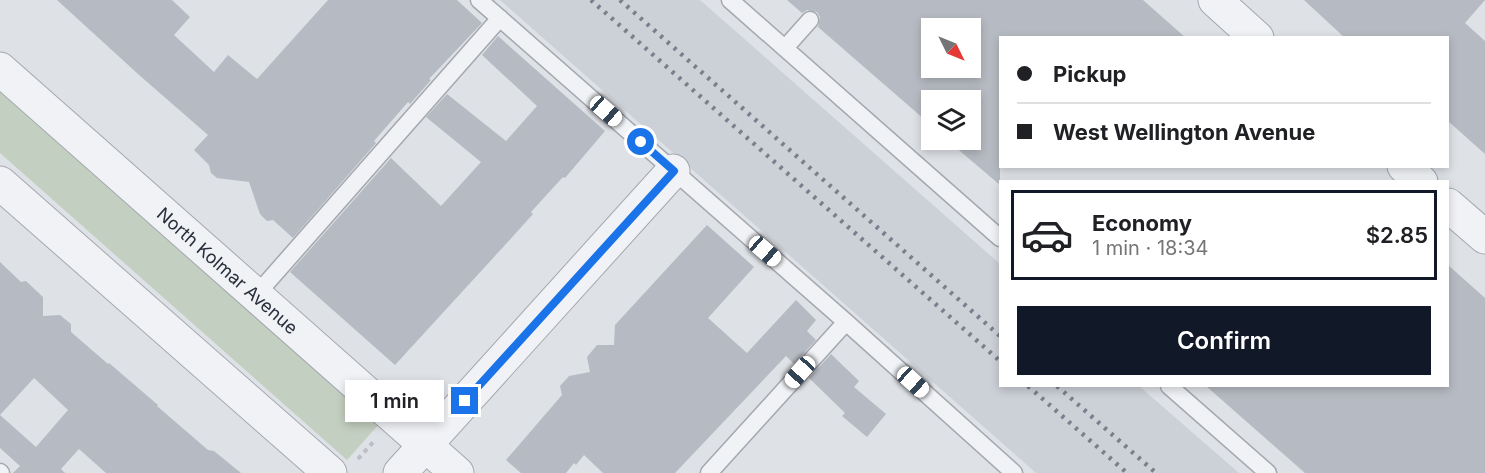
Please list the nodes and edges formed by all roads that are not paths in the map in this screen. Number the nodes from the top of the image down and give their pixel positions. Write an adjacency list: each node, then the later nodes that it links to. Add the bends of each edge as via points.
1 (479, 0): 4 (lane)
2 (730, 0): 7 (lane)
3 (1215, 0): 6 (street)
4 (500, 18): 10 (lane); 16 (lane)
5 (810, 20): 7 (lane)
6 (1255, 36)
7 (784, 48): 14 (lane)
8 (0, 69): 16 (street, North Kolmar Avenue)
9 (1406, 168): 11 (street)
10 (674, 171): 17 (lane); 19 (street)
11 (1419, 180)
12 (0, 183): 20 (street)
13 (1449, 206): 15 (street)
14 (999, 237)
15 (1485, 237)
16 (256, 295): 19 (street, North Kolmar Avenue)
17 (846, 322): 23 (lane); 24 (lane)
18 (1170, 387): 25 (lane)
19 (425, 445): 21 (street); 22 (street, North Kolmar Avenue)
20 (341, 469)
21 (400, 473)
22 (457, 473)
23 (709, 473)
24 (1014, 473)
25 (1268, 473)

